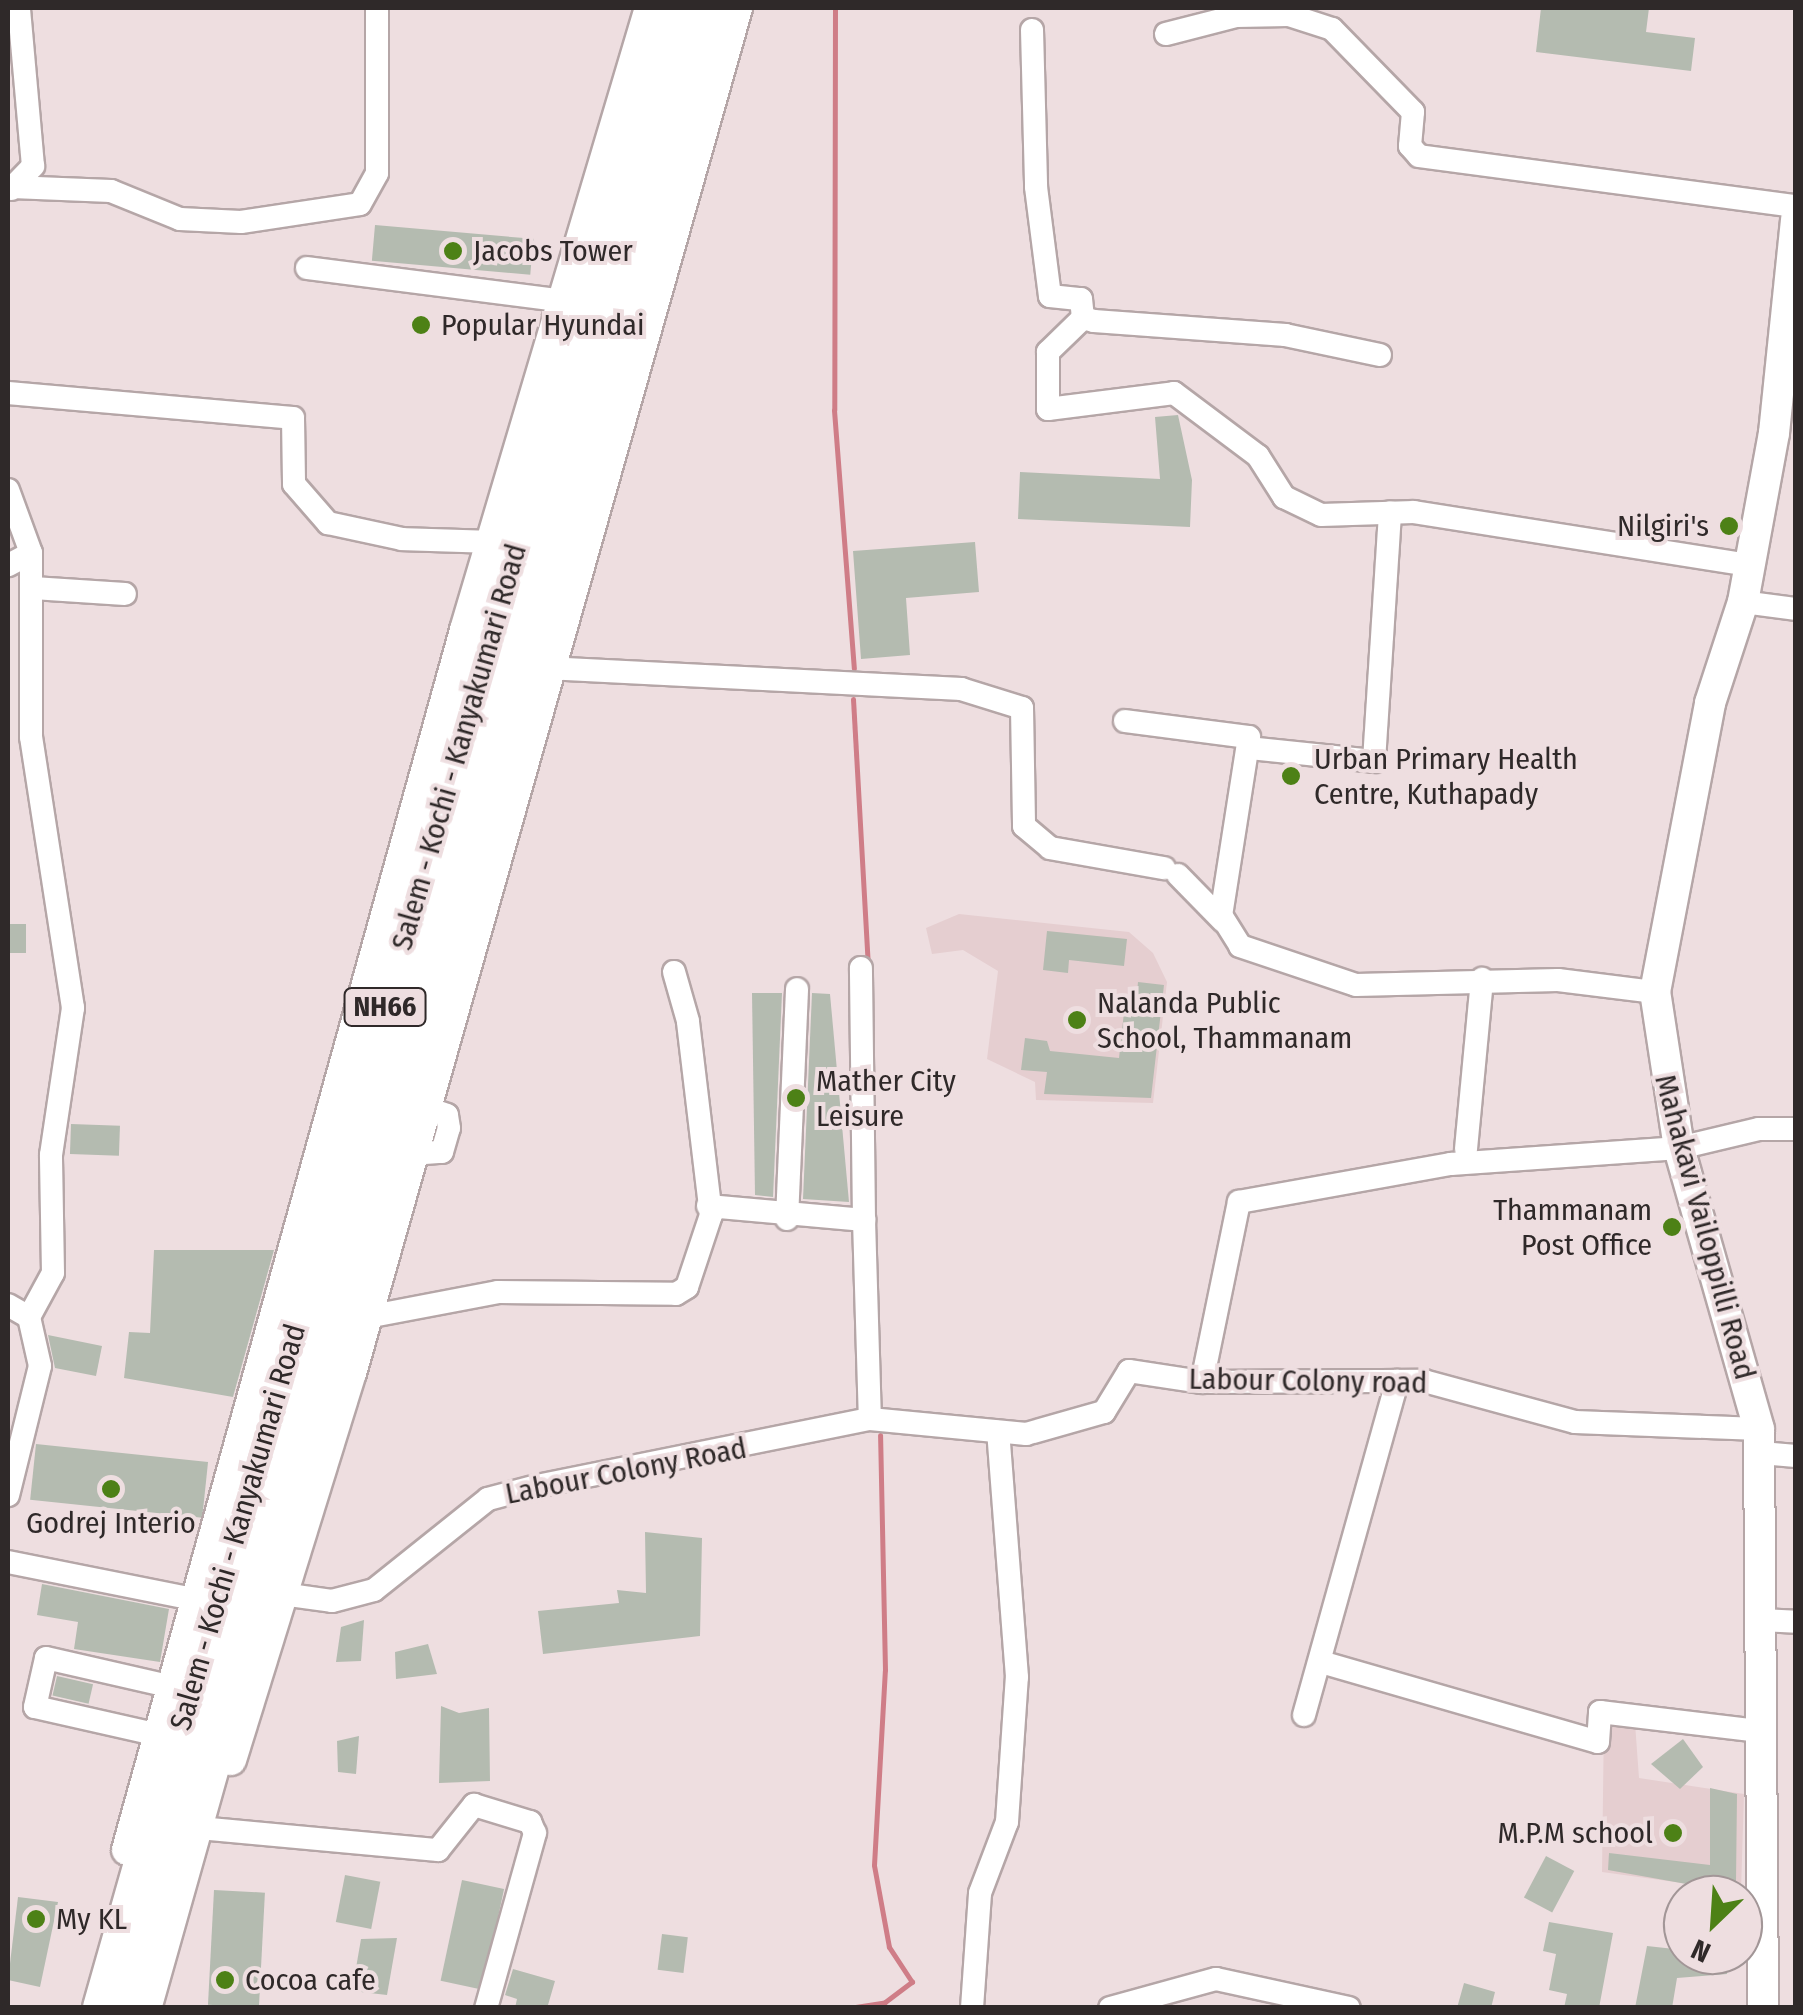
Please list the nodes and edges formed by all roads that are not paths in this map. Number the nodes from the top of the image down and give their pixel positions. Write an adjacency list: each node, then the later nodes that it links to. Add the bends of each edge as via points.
1 (19, 8): 10 (street, via 33,166)
2 (377, 8): 10 (street, via 378,173 360,204 241,222 180,219 111,192)
3 (650, 8): 14 (street)
4 (671, 8): 9 (highway, Salem - Kochi - Kanyakumari Road / NH66)
5 (706, 8): 9 (highway, Salem - Kochi - Kanyakumari Road / NH66)
6 (736, 8): 29 (street)
7 (1032, 30): 15 (street, via 1047,289 1050,296 1081,298)
8 (1166, 34): 11 (street, via 1236,16 1288,15 1332,29 1412,112 1410,146 1419,156)
9 (665, 89): 32 (highway, Salem - Kochi - Kanyakumari Road / NH66); 39 (highway, Salem - Kochi - Kanyakumari Road / NH66)
10 (10, 192)
11 (1796, 206)
12 (1796, 219): 17 (street, Mahakavi Vailoppilli Road)
13 (307, 268): 14 (street)
14 (562, 301): 21 (street)
15 (1083, 318): 16 (street, via 1285,335); 20 (street, via 1048,352 1048,408 1174,393 1258,456 1284,496 1320,515)
16 (1380, 355)
17 (1788, 369): 24 (street, Mahakavi Vailoppilli Road)
18 (8, 393): 21 (street, via 293,418 294,484 328,523 402,539)
19 (8, 490): 22 (street)
20 (1390, 513): 24 (street); 31 (street, via 1374,761)
21 (490, 542): 32 (street)
22 (31, 553): 23 (street); 25 (street)
23 (8, 565)
24 (1750, 565): 27 (street, Mahakavi Vailoppilli Road)
25 (33, 588): 26 (street); 46 (street, via 32,737 73,1008 52,1155 53,1273)
26 (125, 594)
27 (1742, 602): 28 (street); 38 (street, Mahakavi Vailoppilli Road, via 1710,704)
28 (1796, 609)
29 (546, 668): 33 (street, via 961,689 1022,708 1024,826 1050,848 1171,871); 39 (street)
30 (1124, 721): 31 (street, via 1242,734)
31 (1249, 748): 33 (street)
32 (402, 906): 52 (highway, Salem - Kochi - Kanyakumari Road / NH66); 58 (street)
33 (1223, 921): 36 (street, via 1240,946 1342,982)
34 (861, 968): 45 (street)
35 (674, 972): 43 (street, via 688,1021)
36 (1482, 979): 38 (street); 42 (street)
37 (797, 989): 44 (street)
38 (1655, 992): 41 (street, Mahakavi Vailoppilli Road)
39 (411, 1128): 47 (street); 52 (highway, Salem - Kochi - Kanyakumari Road / NH66)
40 (1796, 1129): 41 (street)
41 (1679, 1148): 48 (street, via 1451,1164 1239,1202); 53 (street, Mahakavi Vailoppilli Road)
42 (1466, 1149)
43 (708, 1206): 44 (street); 47 (street, via 696,1265 676,1294 498,1292)
44 (787, 1218): 45 (street)
45 (864, 1220): 50 (street)
46 (18, 1311): 55 (street, via 40,1366)
47 (367, 1317): 57 (street)
48 (1202, 1382): 49 (street, Labour Colony road); 51 (street, Labour Colony road, via 1128,1372 1104,1412 1026,1434)
49 (1397, 1382): 53 (street, Labour Colony road, via 1482,1392 1576,1422); 61 (street)
50 (870, 1419): 51 (street, Labour Colony Road, via 988,1425); 57 (street, Labour Colony Road, via 488,1499 374,1590 332,1601)
51 (998, 1432): 73 (street, via 1018,1677 1007,1822 980,1894)
52 (281, 1439): 67 (highway, Salem - Kochi - Kanyakumari Road / NH66); 70 (highway, Salem - Kochi - Kanyakumari Road / NH66)
53 (1760, 1441): 54 (street, Labour Colony road); 59 (street, Mahakavi Vailoppilli Road)
54 (1796, 1456)
55 (8, 1495)
56 (8, 1562): 58 (street)
57 (282, 1594): 66 (street)
58 (198, 1600): 62 (street)
59 (1762, 1620): 60 (street); 64 (street, Mahakavi Vailoppilli Road)
60 (1796, 1622)
61 (1321, 1662): 63 (street); 64 (street, via 1598,1742 1600,1712)
62 (173, 1687): 65 (street); 65 (street, via 46,1658 35,1707)
63 (1304, 1715)
64 (1760, 1731): 69 (street, Mahakavi Vailoppilli Road)
65 (159, 1735): 67 (street)
66 (210, 1829): 71 (street); 72 (street, via 438,1850 474,1804 530,1822 535,1833)
67 (98, 1991)
68 (1179, 1996): 74 (street); 75 (street, via 1216,1979)
69 (1775, 2002)
70 (140, 2008)
71 (160, 2008)
72 (486, 2008)
73 (972, 2008)
74 (1110, 2008)
75 (1349, 2008)

